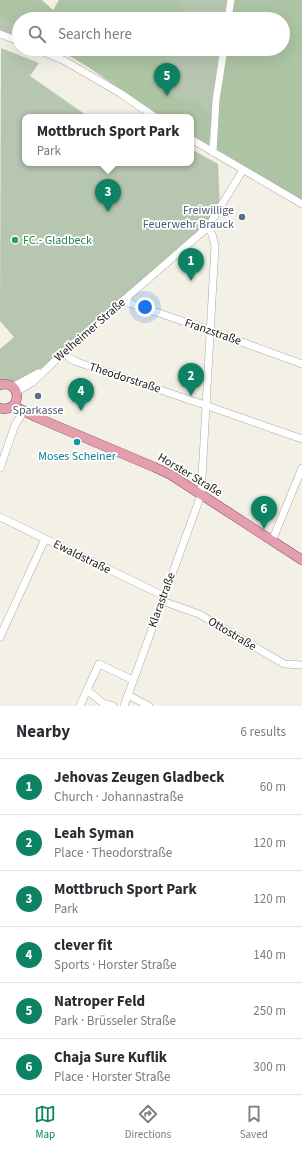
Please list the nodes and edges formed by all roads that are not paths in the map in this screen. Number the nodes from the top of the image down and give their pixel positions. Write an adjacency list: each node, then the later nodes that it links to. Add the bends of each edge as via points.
1 (231, 0): 2 (street)
2 (229, 12)
3 (0, 34): 4 (street)
4 (12, 38)
5 (53, 56): 7 (street, via 120,93)
6 (223, 56): 9 (street, via 216,100)
7 (151, 114)
8 (194, 141): 9 (street)
9 (213, 152): 10 (street)
10 (243, 170): 11 (street); 12 (street, Welheimer Straße)
11 (302, 204)
12 (210, 231): 13 (street, Welheimer Straße); 14 (street, Klarastraße, via 214,246)
13 (124, 300): 14 (street, Franzstraße); 15 (street, Welheimer Straße)
14 (209, 330): 16 (street, Franzstraße); 19 (street, Klarastraße)
15 (64, 352): 18 (street, Welheimer Straße, via 33,382); 19 (street, Theodorstraße, via 77,362)
16 (302, 364)
17 (0, 385): 18 (main road, via 8,384)
18 (14, 389): 20 (main road, via 17,400)
19 (205, 405): 23 (street, Theodorstraße); 26 (street, Klarastraße)
20 (14, 406): 21 (main road); 22 (main road, Horster Straße)
21 (0, 408)
22 (24, 411): 24 (street, via 15,425); 26 (main road, Horster Straße, via 171,475)
23 (302, 439)
24 (0, 468)
25 (302, 468): 29 (street)
26 (201, 495): 29 (main road, Horster Straße); 31 (street, Klarastraße)
27 (0, 518): 28 (street, Ewaldstraße)
28 (45, 539): 31 (street, Ewaldstraße); 32 (street)
29 (272, 541): 30 (main road, Horster Straße)
30 (302, 560)
31 (163, 599): 33 (street, Ottostraße, via 199,614 284,664); 34 (street, Klarastraße)
32 (0, 637)
33 (302, 665)
34 (133, 680): 35 (street, via 99,664); 36 (street, Klarastraße)
35 (87, 690): 37 (street); 38 (street, via 103,703)
36 (128, 695): 39 (street, Klarastraße); 40 (street)
37 (80, 706)
38 (114, 706)
39 (124, 706)
40 (149, 706)

